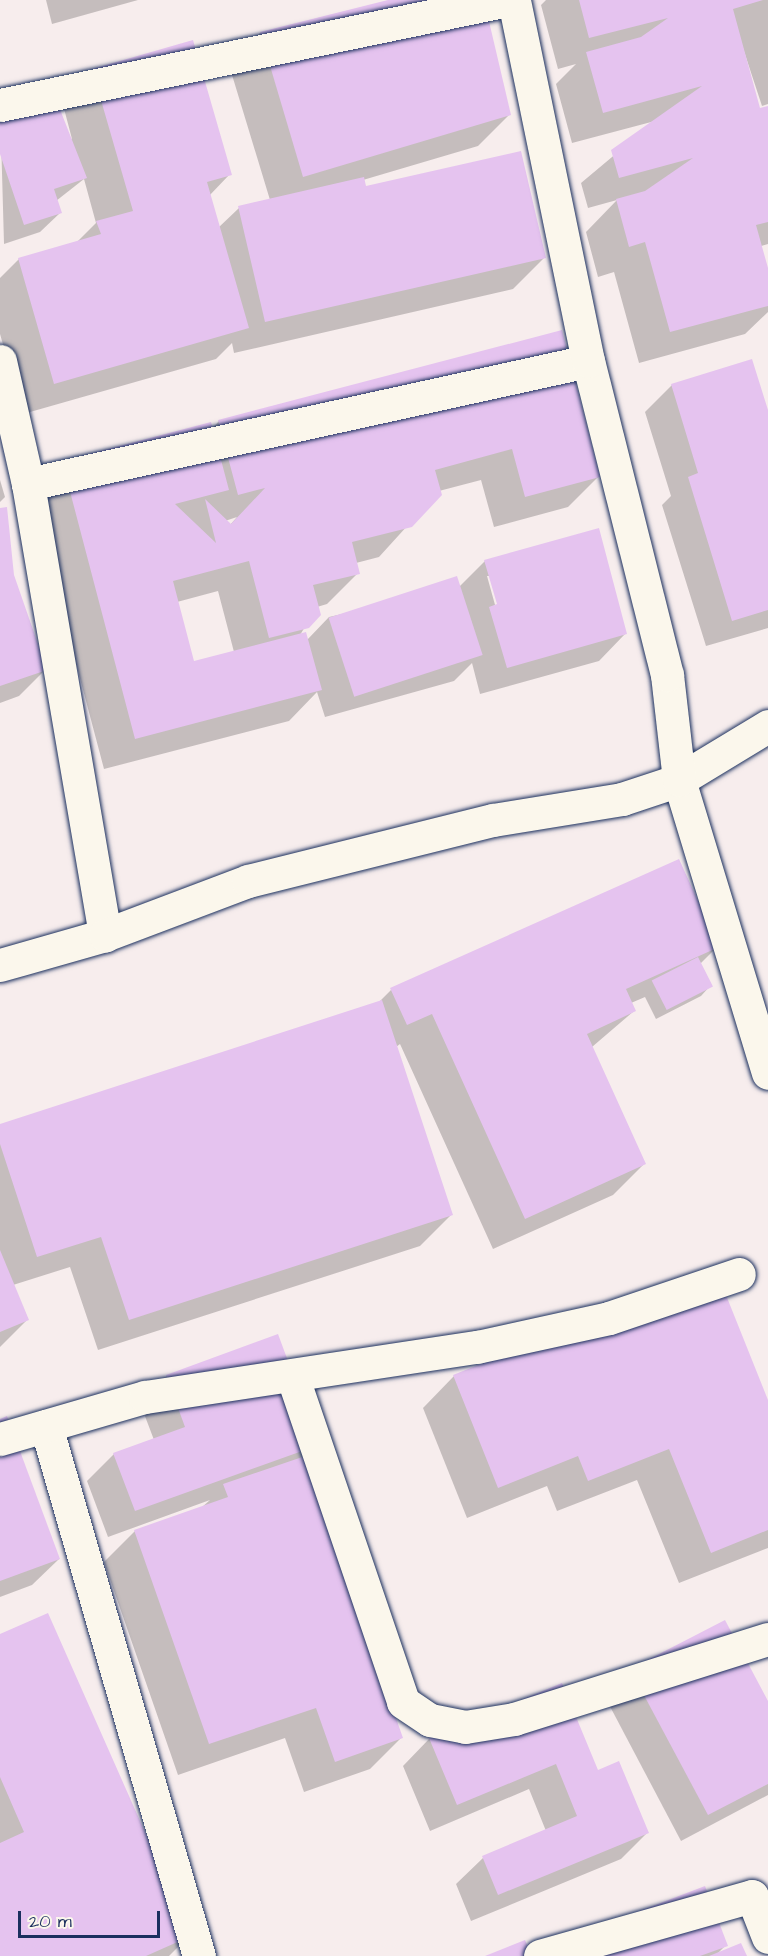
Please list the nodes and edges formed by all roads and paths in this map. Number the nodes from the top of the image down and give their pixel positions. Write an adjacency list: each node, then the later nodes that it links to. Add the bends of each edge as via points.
1 (508, 0): 3 (street)
2 (514, 0): 5 (street)
3 (0, 105)
4 (0, 360): 6 (street)
5 (588, 361): 6 (street); 8 (street, via 668,675)
6 (28, 484): 9 (street)
7 (768, 726): 8 (street)
8 (680, 780): 9 (street, via 622,799 493,820 248,881); 11 (street)
9 (105, 935): 10 (street)
10 (0, 965)
11 (768, 1073)
12 (739, 1274): 13 (street, via 609,1318 477,1347)
13 (293, 1378): 14 (street, via 145,1397); 16 (street, via 403,1702 430,1720 465,1727 514,1719)
14 (46, 1426): 15 (street); 19 (street)
15 (0, 1439)
16 (768, 1639)
17 (760, 1894): 18 (street); 20 (street)
18 (768, 1937)
19 (199, 1956)
20 (540, 1956)

